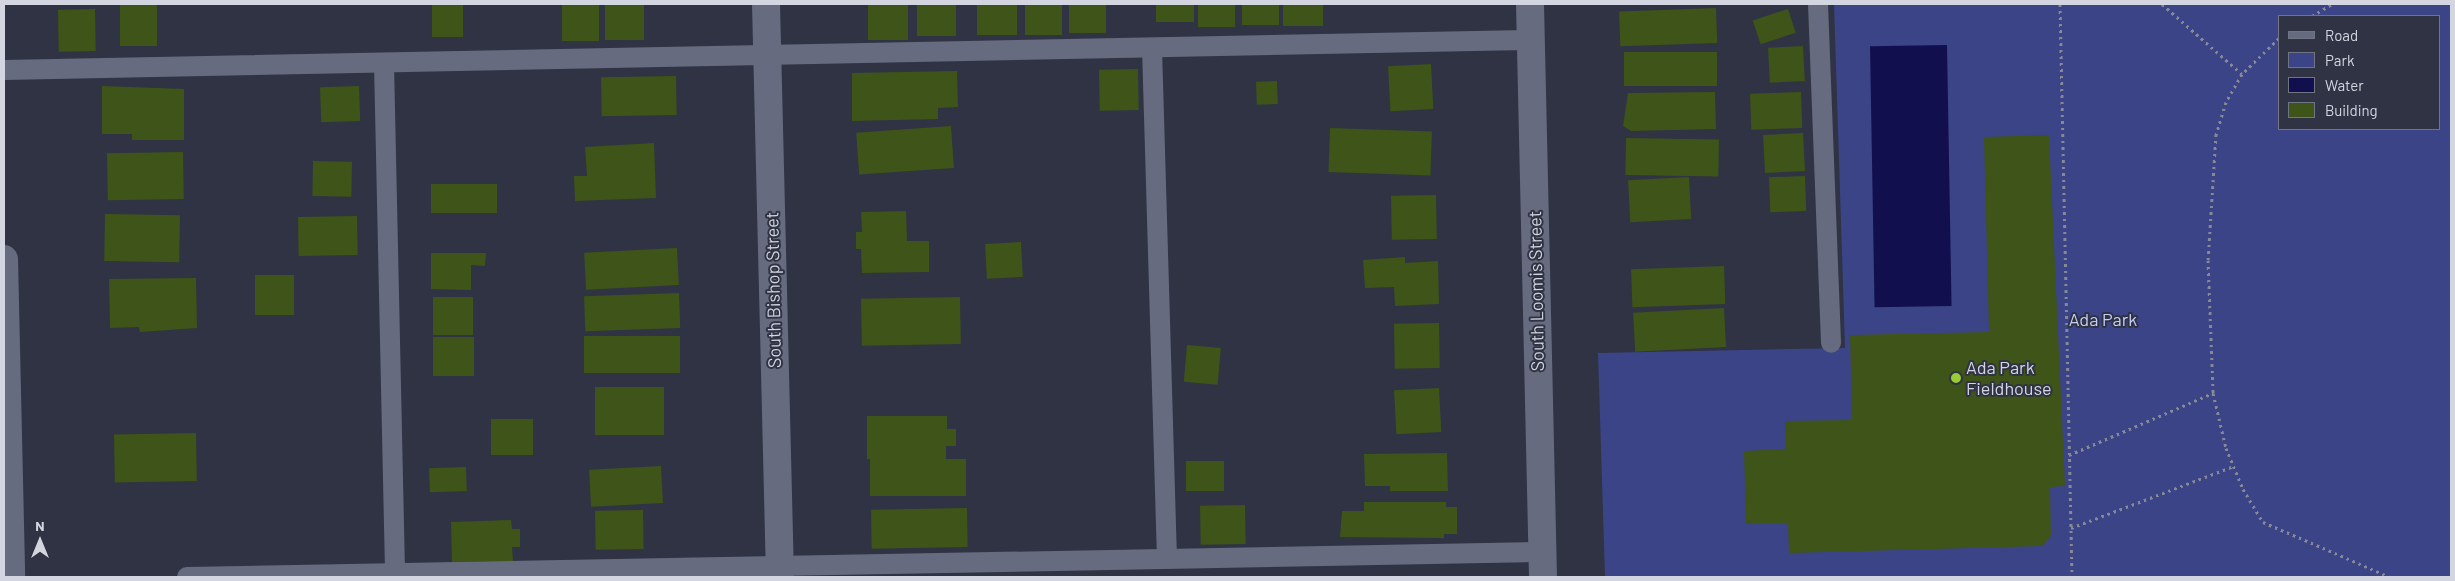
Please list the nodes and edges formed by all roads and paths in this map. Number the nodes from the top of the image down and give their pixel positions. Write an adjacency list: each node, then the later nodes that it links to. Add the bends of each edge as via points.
1 (766, 4): 11 (street, South Bishop Street)
2 (1530, 4): 9 (street, South Loomis Street)
3 (1818, 4): 16 (lane)
4 (2060, 4): 18 (path)
5 (2162, 4): 14 (path)
6 (2332, 4): 7 (path)
7 (2314, 15)
8 (2278, 39): 14 (path)
9 (1530, 40): 10 (lane); 22 (street, South Loomis Street)
10 (1152, 48): 11 (lane); 21 (lane)
11 (767, 56): 12 (lane); 23 (street, South Bishop Street)
12 (384, 63): 13 (lane); 24 (lane)
13 (4, 70)
14 (2242, 74): 17 (path, via 2226,102 2211,175)
15 (4, 258): 25 (street)
16 (1831, 343)
17 (2213, 394): 18 (path); 19 (path)
18 (2069, 455): 20 (path)
19 (2234, 466): 20 (path); 28 (path, via 2263,522)
20 (2071, 528): 27 (path)
21 (1167, 558): 22 (lane); 23 (lane)
22 (1543, 565)
23 (780, 571): 24 (lane)
24 (395, 573): 26 (lane)
25 (11, 577)
26 (187, 577)
27 (2072, 577)
28 (2390, 577)

